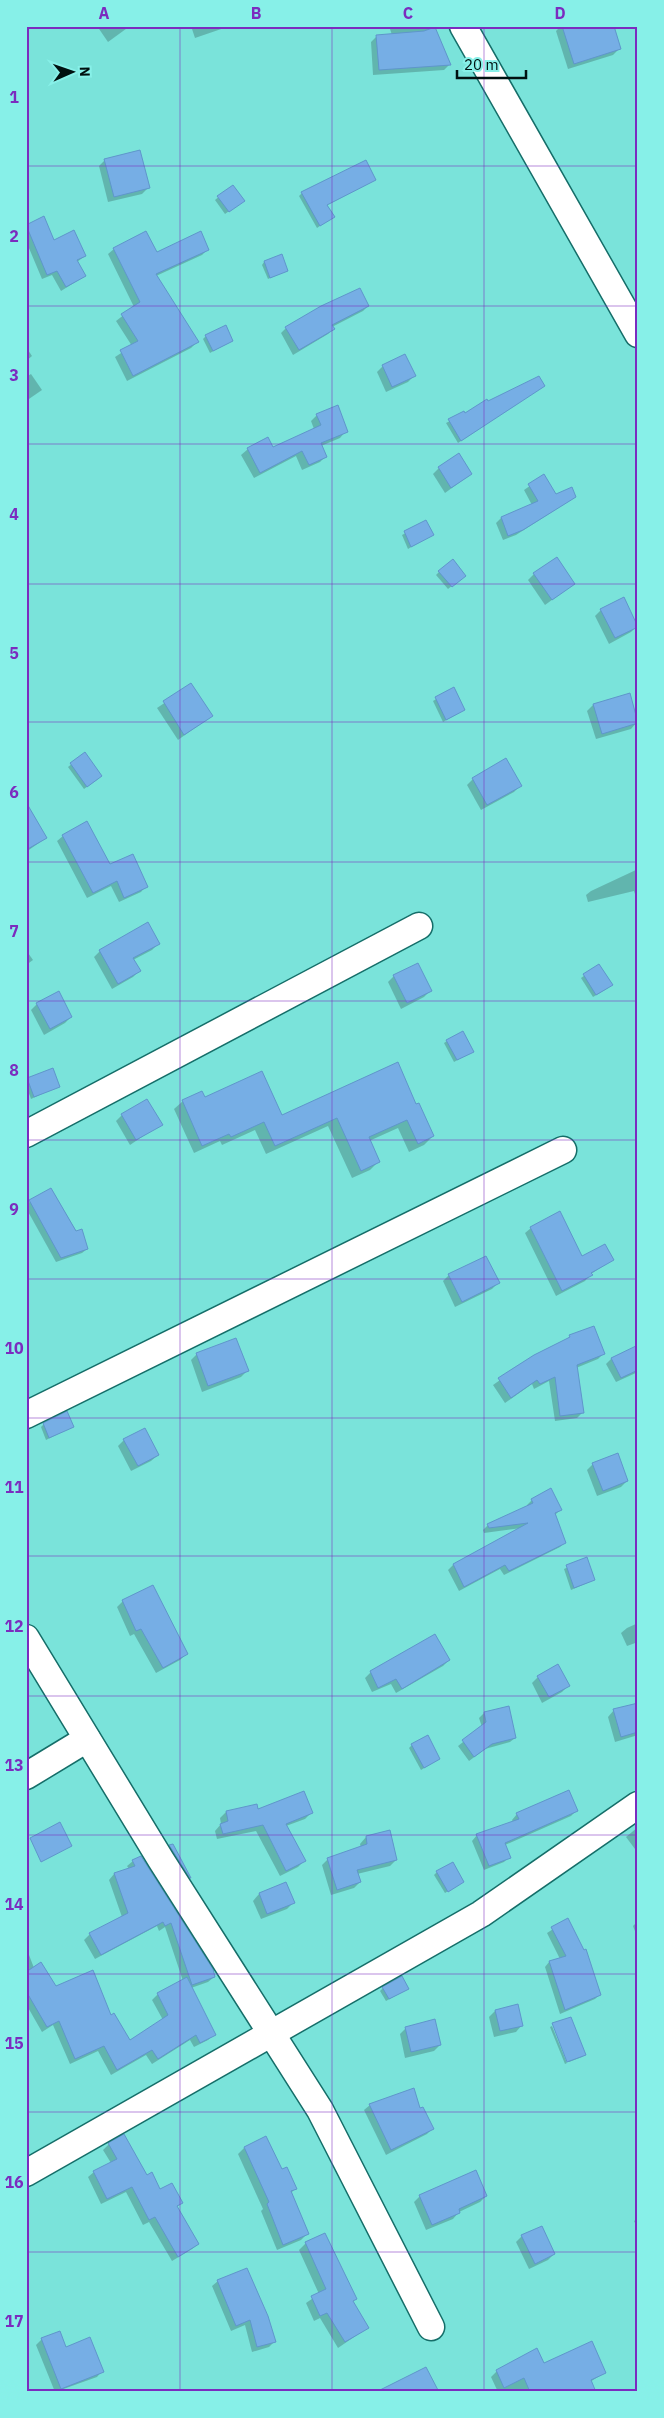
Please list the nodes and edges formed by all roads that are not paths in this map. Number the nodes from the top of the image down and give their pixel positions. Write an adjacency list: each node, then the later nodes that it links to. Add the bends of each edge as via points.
1 (463, 26): 2 (street)
2 (638, 334)
3 (418, 926): 4 (street)
4 (26, 1134)
5 (563, 1150): 6 (street)
6 (26, 1415)
7 (26, 1638): 8 (street)
8 (87, 1739): 9 (street); 11 (street)
9 (26, 1776)
10 (638, 1804): 11 (street, via 481,1914)
11 (273, 2033): 12 (street); 13 (street, via 320,2110)
12 (26, 2173)
13 (431, 2327)

